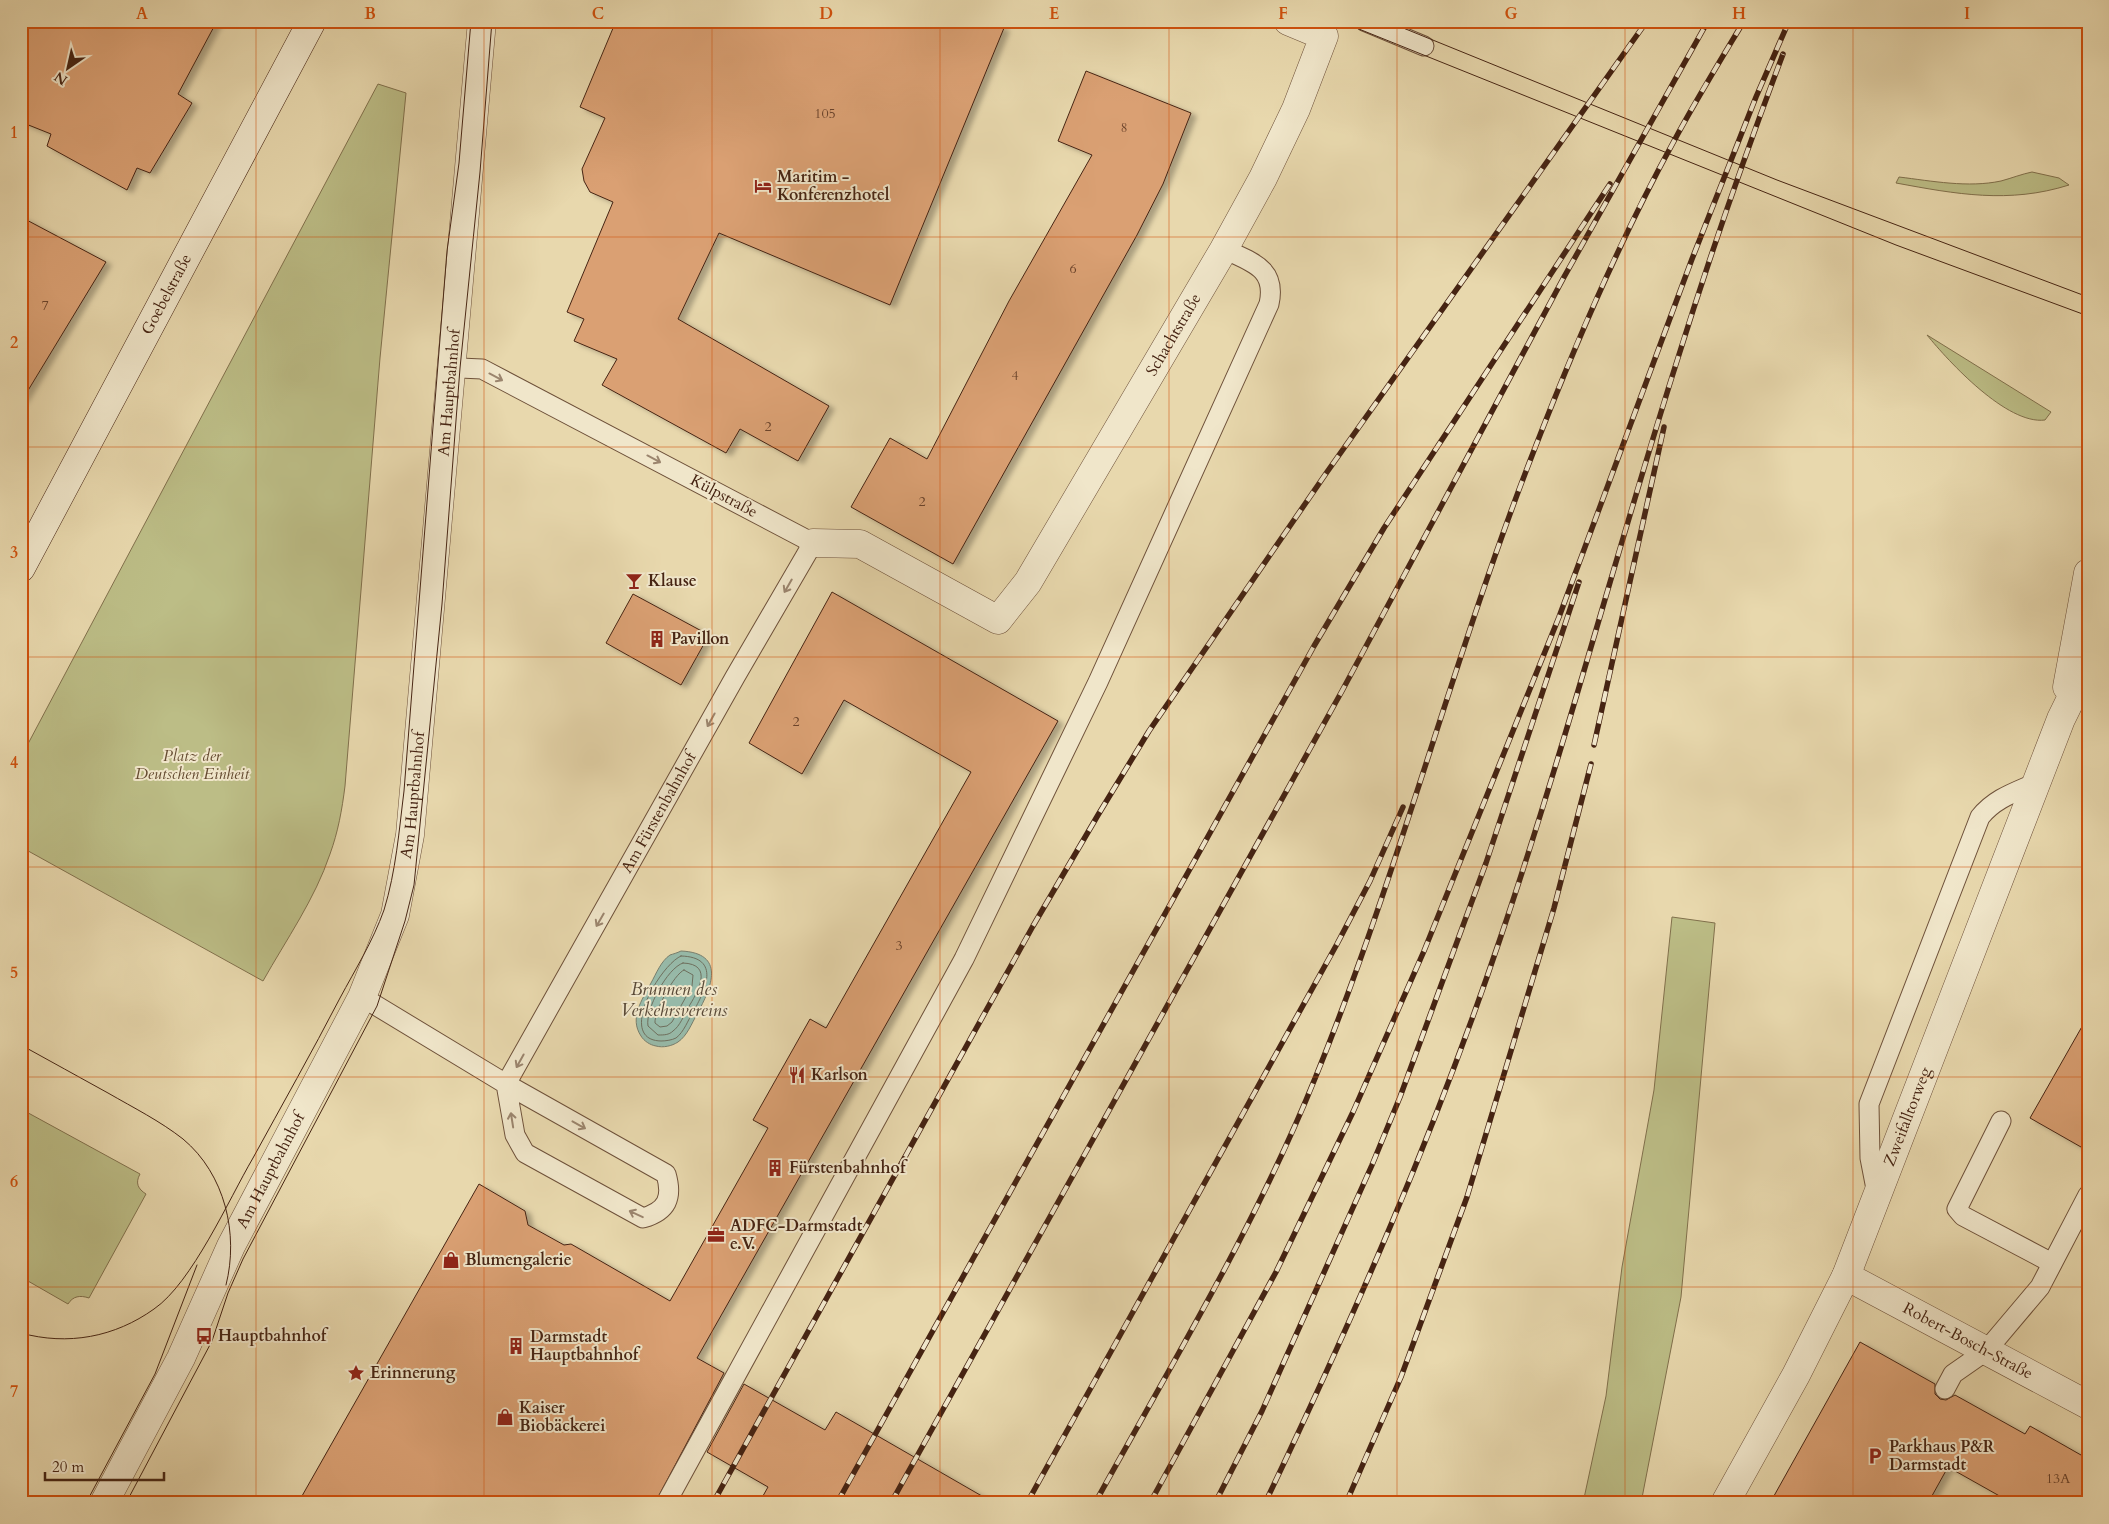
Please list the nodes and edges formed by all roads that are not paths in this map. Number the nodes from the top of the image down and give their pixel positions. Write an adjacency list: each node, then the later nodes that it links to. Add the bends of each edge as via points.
1 (312, 21): 9 (street, Goebelstraße)
2 (482, 21): 7 (street, Am Hauptbahnhof)
3 (1288, 21): 6 (street, Schachtstraße, via 1324,36 1284,136)
4 (1364, 21): 5 (lane)
5 (1424, 46)
6 (1224, 249): 11 (street, Schachtstraße, via 1028,582); 26 (lane, via 1262,268 1270,280 1269,304 1098,682 964,959)
7 (450, 364): 8 (lane, Külpstraße, one-way to 8, via 482,369); 15 (street, Am Hauptbahnhof, via 410,835 395,915)
8 (813, 543): 11 (street, Külpstraße, via 860,544); 16 (lane, Am Fürstenbahnhof, one-way to 16)
9 (21, 568)
10 (2088, 573): 13 (street, Zweifalltorweg)
11 (998, 620)
12 (2088, 664): 13 (street, Zweifalltorweg)
13 (2062, 719): 14 (street, Zweifalltorweg)
14 (2038, 782): 18 (street, Zweifalltorweg); 18 (lane, via 2001,798 1980,817 1869,1104 1870,1158)
15 (362, 997): 16 (lane); 25 (street, Am Hauptbahnhof, via 231,1246 181,1358)
16 (506, 1084): 16 (lane, one-way to 16, via 666,1174 670,1189 667,1201 657,1214 643,1218 525,1152 515,1135)
17 (2001, 1121): 20 (lane, via 1956,1209 1963,1216)
18 (1877, 1196): 21 (street, Zweifalltorweg)
19 (2088, 1196): 20 (lane)
20 (2052, 1263): 22 (lane, via 2040,1287)
21 (1846, 1276): 22 (street, Robert-Bosch-Straße); 27 (street, Zweifalltorweg)
22 (1986, 1351): 23 (lane, via 1953,1374); 24 (street, Robert-Bosch-Straße)
23 (1945, 1389)
24 (2088, 1405)
25 (104, 1503)
26 (666, 1503)
27 (1725, 1503)

